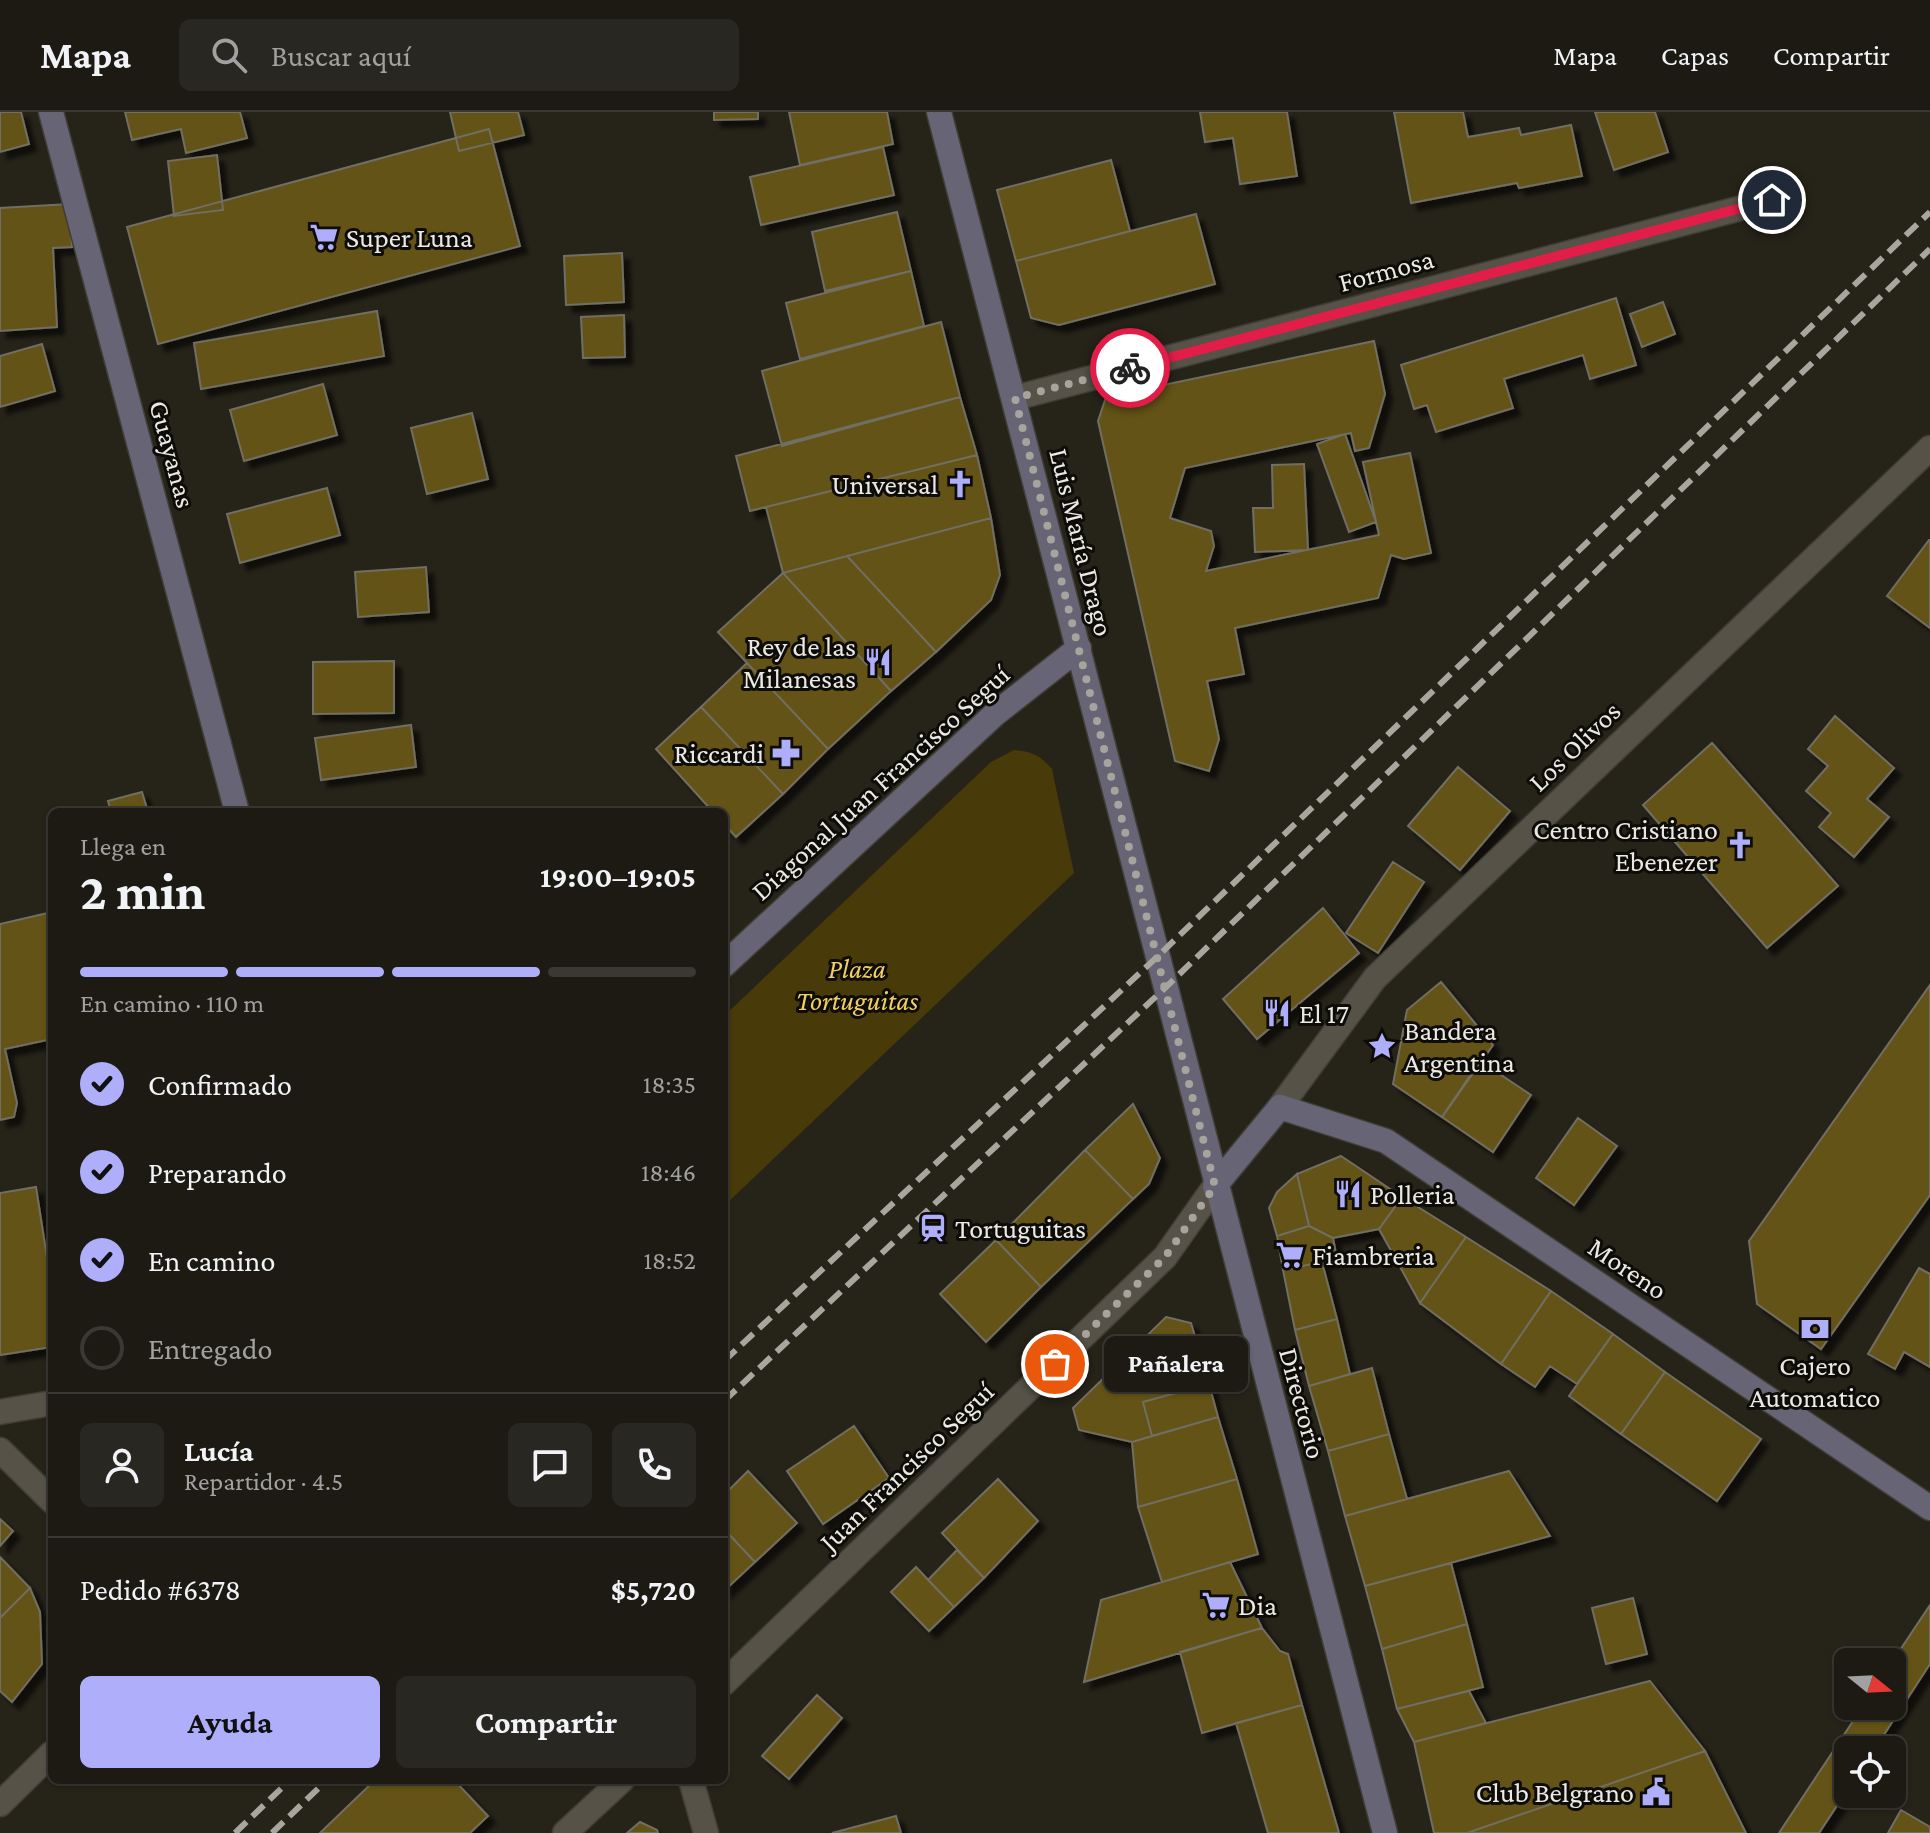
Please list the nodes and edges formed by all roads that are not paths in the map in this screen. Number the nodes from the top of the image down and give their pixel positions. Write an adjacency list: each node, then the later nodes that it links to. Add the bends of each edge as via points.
1 (51, 112): 7 (street, Guayanas)
2 (939, 112): 4 (street, Luis María Drago)
3 (1772, 200): 4 (street, Formosa)
4 (1015, 398): 6 (street, Luis María Drago)
5 (1930, 448): 10 (street, Los Olivos, via 1375,978)
6 (1079, 648): 8 (street, Diagonal Juan Francisco Seguí, via 995,714); 9 (street, Luis María Drago)
7 (236, 808)
8 (728, 961)
9 (1165, 988): 11 (street, Directorio)
10 (1280, 1107): 11 (street, Juan Francisco Seguí); 16 (street, Moreno, via 1386,1141)
11 (1215, 1186): 17 (street, Juan Francisco Seguí, via 1165,1257); 24 (street, Directorio)
12 (48, 1404): 13 (street)
13 (0, 1412)
14 (0, 1450): 15 (street)
15 (48, 1497)
16 (1930, 1508)
17 (728, 1679)
18 (48, 1757): 21 (street)
19 (618, 1784): 22 (street)
20 (692, 1784): 23 (street)
21 (0, 1804)
22 (565, 1833)
23 (706, 1833)
24 (1385, 1833)

